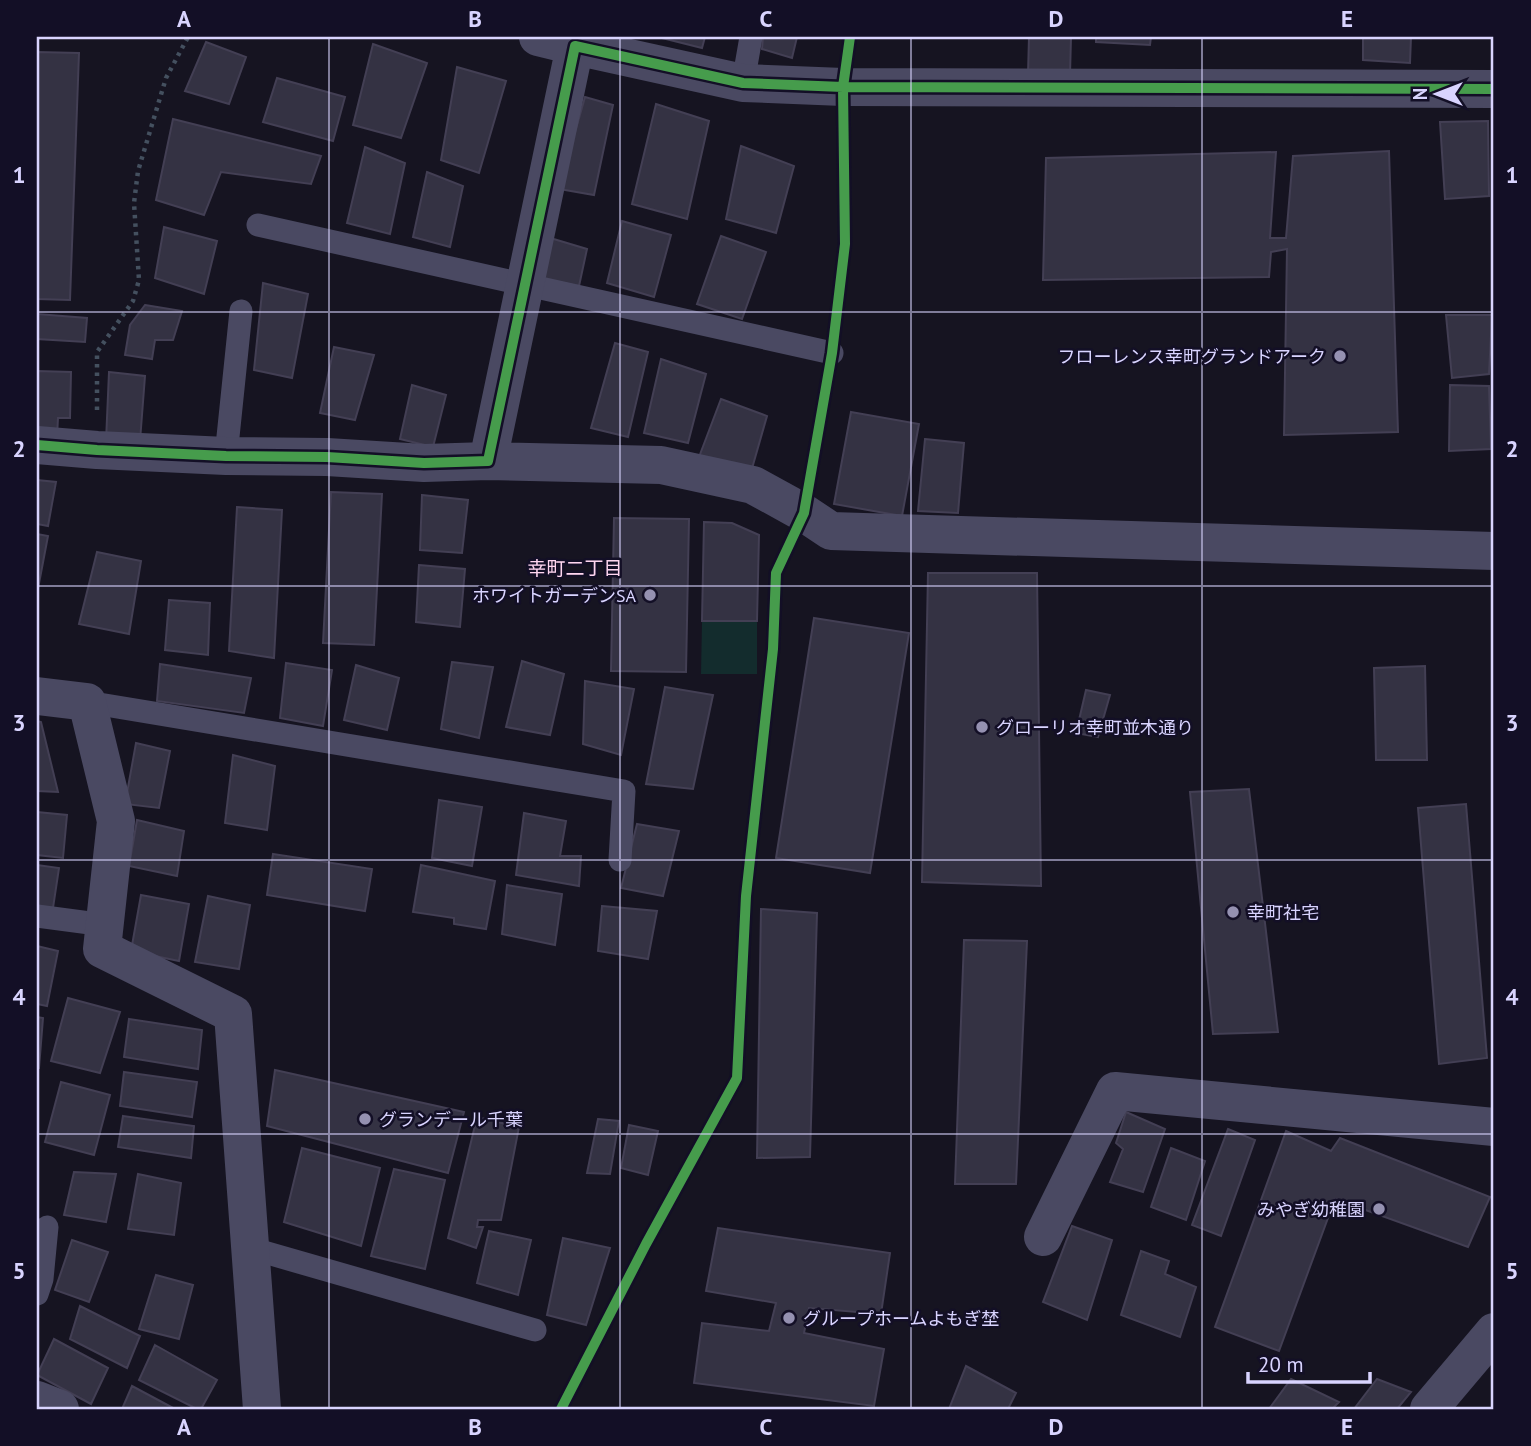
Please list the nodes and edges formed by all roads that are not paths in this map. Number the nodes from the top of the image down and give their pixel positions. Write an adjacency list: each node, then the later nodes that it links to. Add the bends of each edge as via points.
1 (538, 37): 3 (street)
2 (751, 37): 4 (lane)
3 (575, 46): 4 (street); 7 (street)
4 (743, 83): 5 (street)
5 (1494, 89)
6 (258, 225): 7 (lane)
7 (524, 284): 9 (lane); 12 (street)
8 (241, 311): 11 (lane)
9 (832, 353)
10 (37, 444): 11 (street)
11 (226, 456): 12 (street)
12 (488, 461): 13 (street, via 661,465 753,485 831,531)
13 (1494, 551)
14 (37, 696): 15 (street)
15 (87, 702): 16 (lane, via 624,791); 18 (street, via 116,821)
16 (620, 860)
17 (37, 916): 18 (lane)
18 (105, 925): 22 (street, via 102,949 233,1014)
19 (1494, 1127): 21 (street, via 1115,1091)
20 (47, 1227): 23 (lane)
21 (1044, 1237)
22 (250, 1248): 24 (lane); 28 (street)
23 (37, 1294)
24 (535, 1330)
25 (1494, 1332): 29 (street)
26 (37, 1400): 27 (street)
27 (60, 1409)
28 (262, 1409)
29 (1430, 1409)

